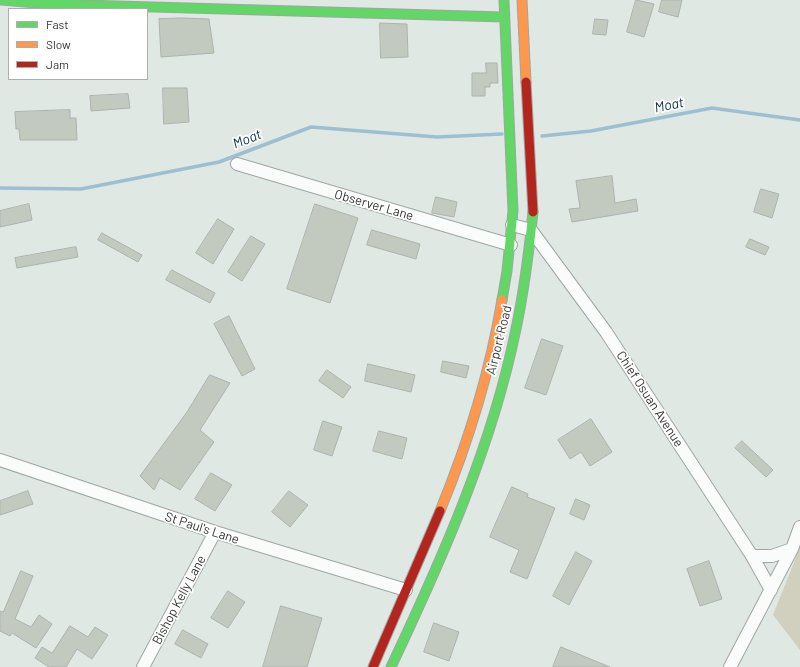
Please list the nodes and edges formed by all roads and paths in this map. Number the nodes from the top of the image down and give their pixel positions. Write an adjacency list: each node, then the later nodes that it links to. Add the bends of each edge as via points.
1 (1, 0): 4 (main road)
2 (504, 0): 7 (main road, Airport Road)
3 (522, 0): 10 (main road, Airport Road, via 533,210)
4 (48, 2): 5 (main road)
5 (139, 3): 6 (main road)
6 (328, 6): 7 (main road)
7 (504, 17): 9 (main road, Airport Road)
8 (237, 164): 11 (street, Observer Lane)
9 (512, 225): 10 (street); 11 (main road, Airport Road)
10 (531, 230): 16 (street, Chief Osuan Avenue, via 606,332); 21 (main road, Airport Road, via 521,306 512,346 476,469 421,604)
11 (511, 245): 17 (main road, Airport Road, via 493,350 476,414 456,470)
12 (0, 460): 14 (street, St Paul's Lane)
13 (800, 527): 15 (street)
14 (215, 532): 17 (street, St Paul's Lane); 19 (street, Bishop Kelly Lane)
15 (792, 549): 16 (street, via 772,556); 18 (street)
16 (752, 556): 18 (street, Chief Osuan Avenue)
17 (406, 590): 20 (main road, Airport Road)
18 (771, 590): 22 (street)
19 (143, 667)
20 (373, 667)
21 (392, 667)
22 (730, 667)

